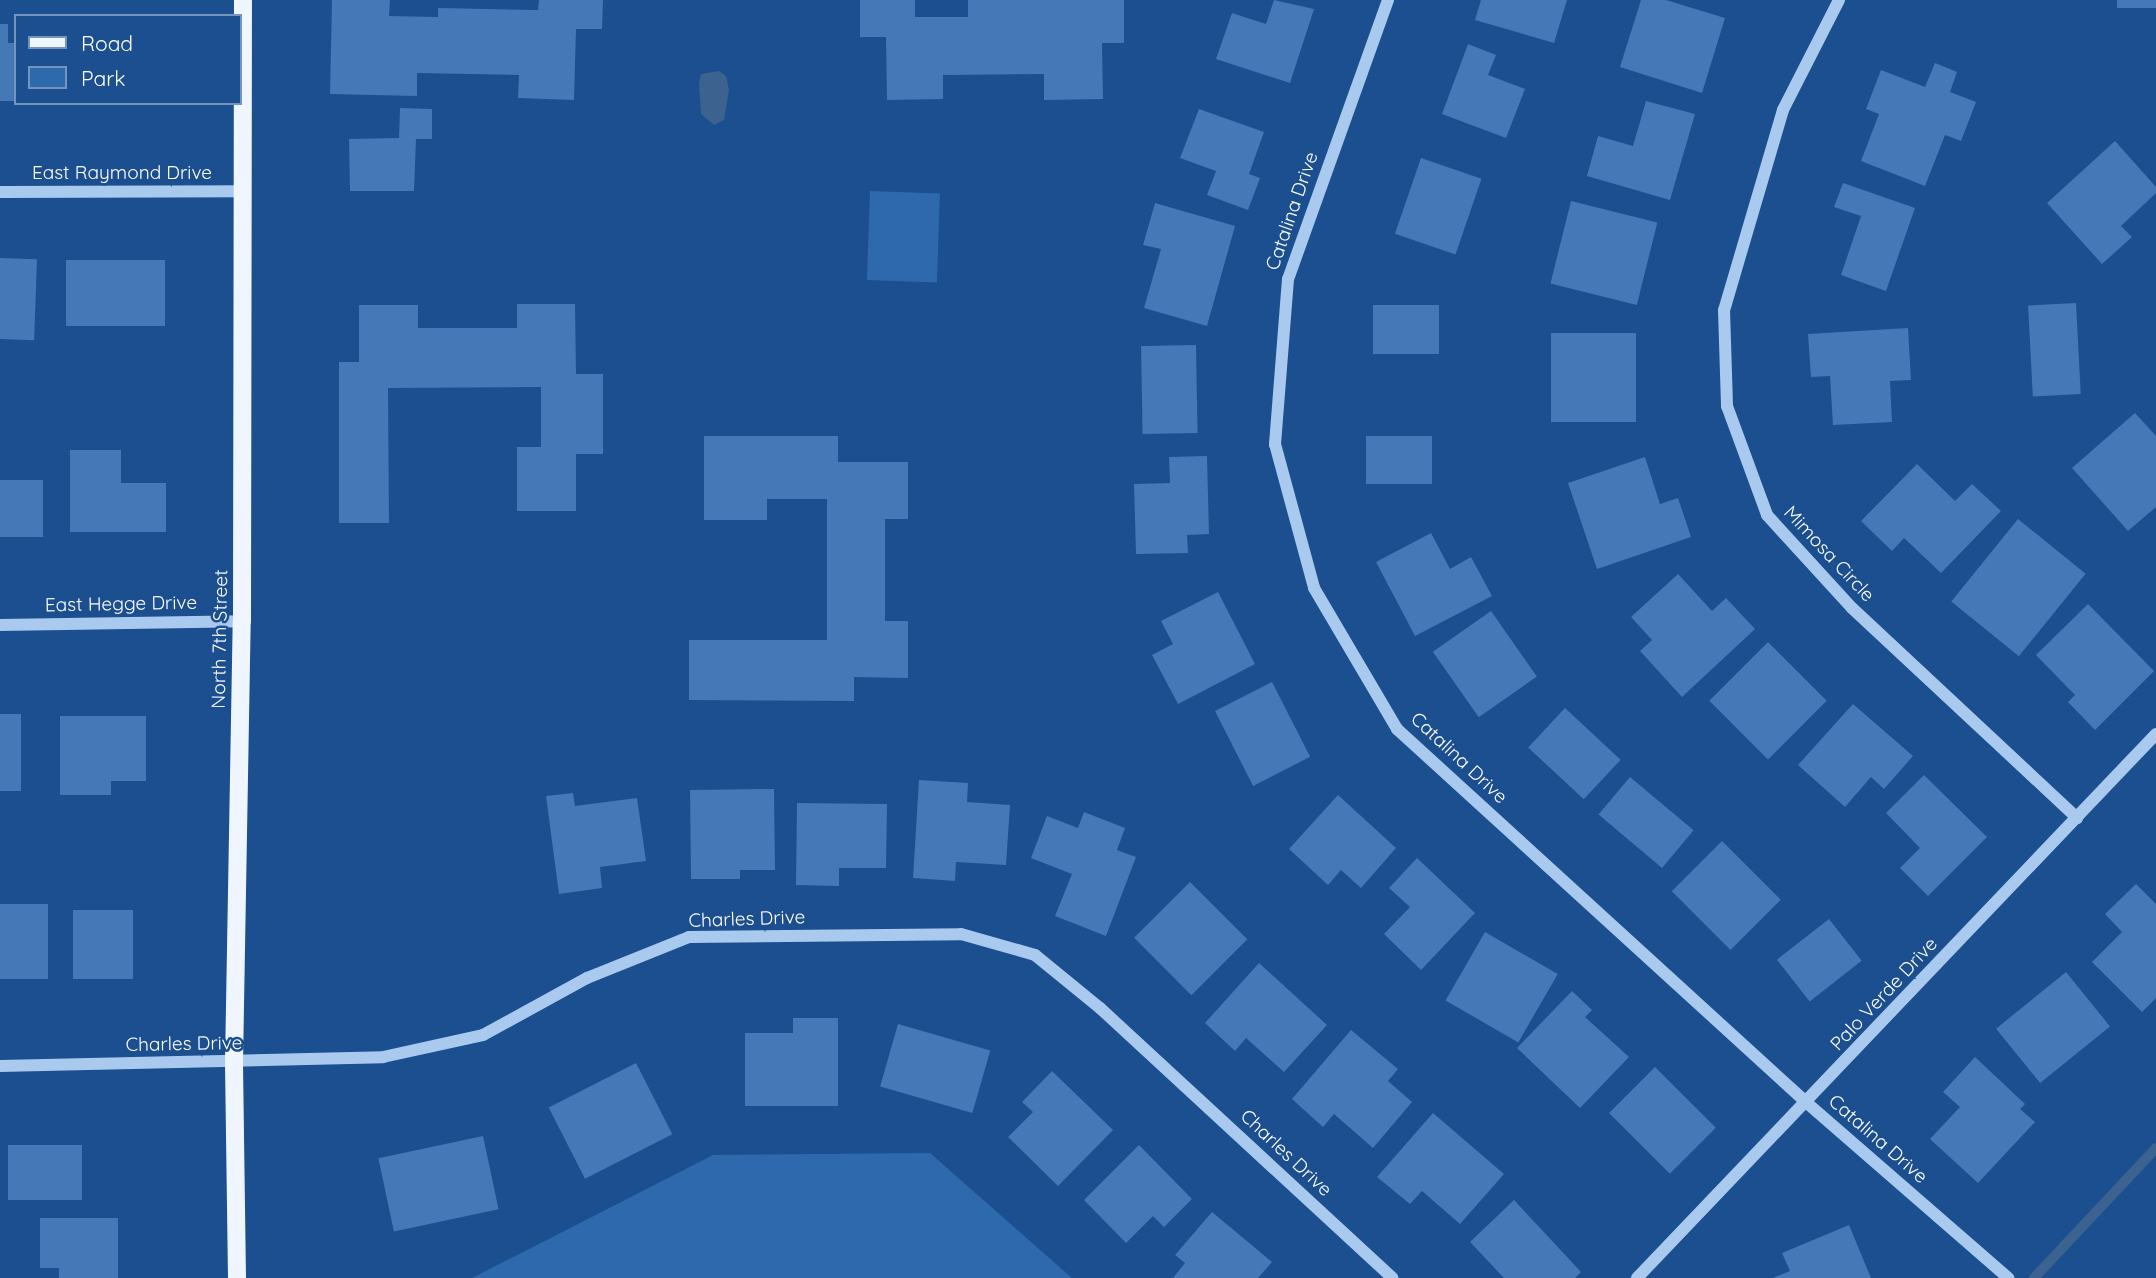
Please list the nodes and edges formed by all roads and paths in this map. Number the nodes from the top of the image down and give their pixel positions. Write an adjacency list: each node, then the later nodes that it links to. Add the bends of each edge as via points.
1 (243, 0): 4 (main road, North 7th Street)
2 (1388, 0): 12 (street, Catalina Drive, via 1288,279 1275,444 1314,589 1397,729)
3 (1839, 0): 9 (street, Mimosa Circle, via 1783,110 1724,310 1727,406 1767,515 1852,608)
4 (245, 191): 5 (street, East Raymond Drive); 6 (main road, North 7th Street)
5 (0, 192)
6 (242, 621): 7 (street, East Hegge Drive); 10 (main road, North 7th Street)
7 (0, 625)
8 (2156, 734): 9 (street, Palo Verde Drive)
9 (2077, 818): 12 (street, Palo Verde Drive)
10 (234, 1063): 11 (street, Charles Drive); 13 (main road, North 7th Street); 14 (street, Charles Drive, via 383,1057 483,1035 587,978 689,937 961,934 1035,956 1046,964 1100,1008)
11 (0, 1066)
12 (1807, 1103): 15 (street, Palo Verde Drive); 16 (street, Catalina Drive)
13 (237, 1278)
14 (1393, 1278)
15 (1637, 1278)
16 (2008, 1278)

